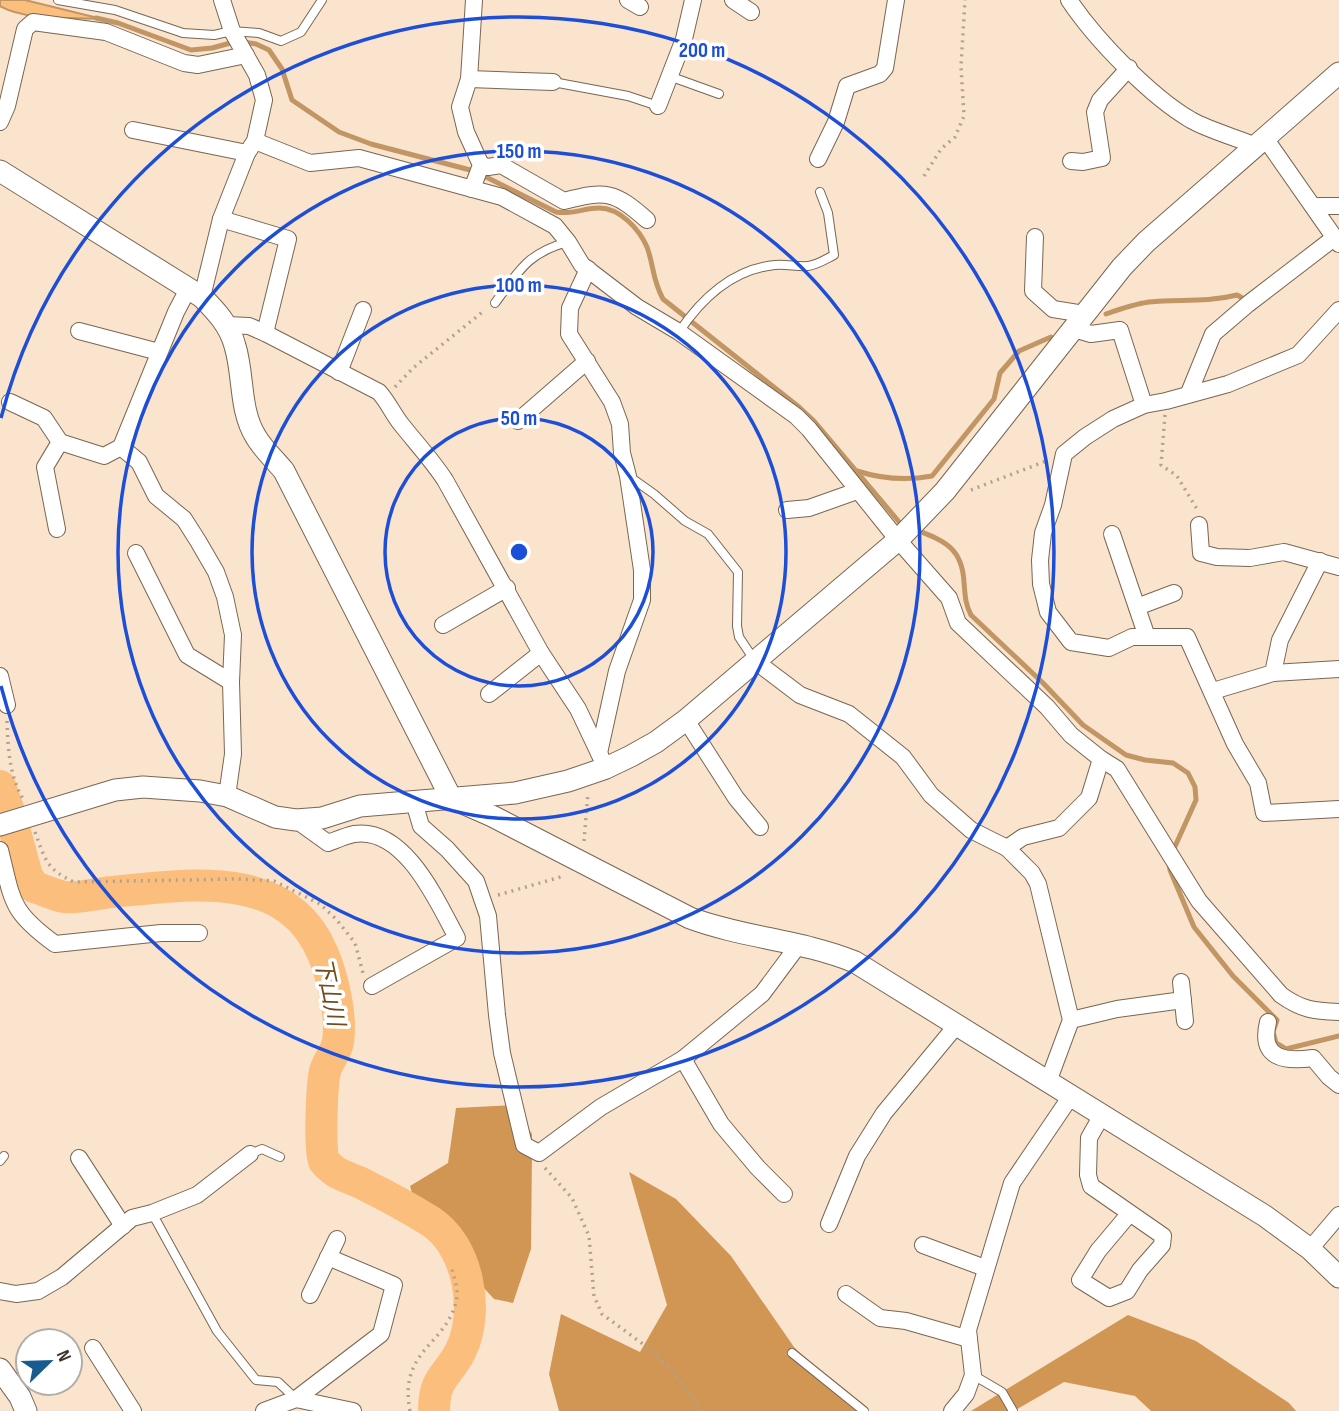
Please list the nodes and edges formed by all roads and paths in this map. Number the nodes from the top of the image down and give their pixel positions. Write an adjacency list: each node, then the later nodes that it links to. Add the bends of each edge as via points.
1 (58, 0): 11 (lane, via 115,10 183,33)
2 (222, 0): 11 (street)
3 (321, 0): 11 (lane, via 301,32 281,41 259,33)
4 (474, 0): 15 (street)
5 (693, 0): 14 (street)
6 (733, 0): 10 (street)
7 (896, 0): 23 (street, via 885,68 847,86)
8 (965, 0): 27 (path, via 964,116 955,136)
9 (1069, 0): 12 (street)
10 (751, 12)
11 (239, 42): 19 (street, via 198,65 106,32 33,22 25,29); 22 (street, via 264,100)
12 (1129, 68): 21 (street, via 1193,121); 24 (street, via 1095,112 1102,158)
13 (1339, 73): 21 (street)
14 (669, 76): 17 (lane); 18 (street)
15 (469, 79): 16 (street); 26 (street, via 460,107)
16 (553, 82): 18 (lane)
17 (719, 94)
18 (658, 106)
19 (0, 122)
20 (133, 130): 22 (street)
21 (1261, 142): 29 (street); 41 (street, via 1146,242)
22 (251, 147): 26 (street, via 310,163 359,158); 31 (street)
23 (818, 159)
24 (1071, 161)
25 (0, 171): 37 (street)
26 (477, 176): 32 (street, via 488,167 501,165 564,201 611,194); 35 (street, via 502,197 555,226)
27 (924, 176)
28 (820, 192): 43 (lane, via 834,255 811,266 774,265 722,284)
29 (1314, 206): 30 (street); 34 (street)
30 (1339, 206)
31 (221, 219): 37 (street); 45 (street, via 288,239)
32 (647, 220)
33 (1035, 237): 41 (street, via 1033,291 1053,309)
34 (1337, 241): 49 (street, via 1213,334)
35 (568, 242): 36 (street); 38 (lane, via 549,247 524,263)
36 (588, 269): 43 (street, via 637,307); 47 (street, via 568,320 569,334)
37 (195, 293): 42 (street); 46 (street)
38 (495, 303): 50 (path, via 413,368)
39 (363, 310): 48 (street)
40 (1339, 310): 49 (street, via 1298,355 1228,384)
41 (1079, 322): 53 (street, via 1091,334 1121,330); 60 (street)
42 (227, 325): 45 (street); 87 (street, via 236,346 243,402 255,436 284,471)
43 (681, 328): 59 (street, via 796,416)
44 (79, 331): 46 (street)
45 (265, 333): 48 (street)
46 (159, 352): 56 (street)
47 (587, 361): 54 (street); 58 (street, via 621,424)
48 (339, 372): 50 (street)
49 (1189, 393): 51 (street)
50 (385, 398): 69 (street, via 445,480)
51 (1166, 401): 53 (street); 62 (path, via 1161,465 1177,477 1198,511)
52 (10, 402): 55 (street, via 44,418)
53 (1144, 405): 57 (street, via 1094,431)
54 (518, 421)
55 (60, 442): 56 (street, via 104,456); 63 (street, via 45,467)
56 (121, 447): 79 (street, via 139,462 156,496 184,519 216,572 233,635)
57 (1064, 454): 60 (path, via 974,489); 73 (street, via 1040,560 1048,612 1071,642 1109,648 1132,637)
58 (628, 476): 75 (lane, via 708,534 738,572 739,637); 85 (street, via 642,600 617,671)
59 (857, 491): 61 (street, via 809,508); 64 (street)
60 (945, 491): 64 (street)
61 (788, 510)
62 (1199, 525): 67 (street, via 1201,553 1250,558 1284,552)
63 (57, 529)
64 (905, 533): 75 (street); 84 (street, via 949,598 958,623)
65 (1112, 534): 71 (street)
66 (136, 553): 79 (street, via 187,655)
67 (1321, 561): 68 (street); 77 (street, via 1280,640)
68 (1339, 567)
69 (507, 588): 72 (street); 74 (street)
70 (1174, 593): 71 (street)
71 (1136, 607): 73 (street)
72 (443, 625)
73 (1147, 637): 80 (street, via 1187,636)
74 (541, 653): 81 (street); 85 (street, via 578,709)
75 (755, 661): 83 (street); 94 (street, via 800,695 849,714 903,757 932,795 971,831)
76 (1339, 669): 77 (street)
77 (1273, 673): 80 (street)
78 (0, 676): 82 (street)
79 (231, 682): 86 (street, via 233,754)
80 (1213, 691): 89 (street, via 1235,744 1258,783 1264,813)
81 (489, 694)
82 (7, 705): 90 (path, via 9,757)
83 (686, 720): 85 (street, via 656,742); 93 (street)
84 (1101, 759): 94 (street, via 1089,798 1059,828 1023,837); 103 (street, via 1117,769 1199,901 1281,995 1308,1010)
85 (598, 765): 87 (street, via 515,793); 96 (path)
86 (227, 796): 90 (street, via 143,787 115,790); 91 (street, via 275,817)
87 (451, 798): 88 (street); 96 (street)
88 (414, 802): 91 (street, via 360,806 322,818); 97 (street, via 421,826 476,881)
89 (1339, 809)
90 (28, 817): 92 (street); 101 (path, via 47,861 57,874 74,882 238,879 275,881 295,890 336,919 355,943 362,972)
91 (296, 820): 101 (street, via 328,843 368,834 408,856 457,938)
92 (0, 825)
93 (760, 827)
94 (1007, 848): 104 (street, via 1038,884)
95 (0, 850): 98 (street, via 22,918 55,944)
96 (588, 865): 97 (path); 99 (street, via 709,925)
97 (482, 899): 113 (street, via 488,916 502,1053 524,1145)
98 (199, 933)
99 (800, 943): 107 (street, via 855,962); 108 (street, via 762,994)
100 (1181, 982): 102 (street)
101 (372, 986)
102 (1183, 1000): 104 (street); 105 (street)
103 (1339, 1012)
104 (1071, 1020): 109 (street)
105 (1185, 1021)
106 (1268, 1022): 110 (street, via 1268,1045 1277,1057 1291,1061 1312,1058)
107 (956, 1026): 109 (street); 121 (street, via 884,1113 857,1156)
108 (683, 1059): 113 (street, via 601,1108); 117 (street, via 721,1124)
109 (1048, 1082): 111 (street)
110 (1339, 1085)
111 (1071, 1096): 112 (street); 127 (street, via 1012,1183)
112 (1102, 1115): 119 (street, via 1089,1138 1091,1186); 125 (street, via 1265,1216)
113 (539, 1153): 144 (path, via 545,1171 572,1198 589,1236 594,1296 602,1314 673,1372)
114 (250, 1154): 115 (lane, via 262,1149); 118 (street, via 197,1195)
115 (280, 1157)
116 (79, 1158): 122 (street)
117 (784, 1194)
118 (152, 1213): 122 (street); 138 (lane, via 217,1331 256,1380 278,1382)
119 (1130, 1213): 119 (street, via 1163,1236 1162,1245 1127,1291 1109,1298 1080,1280)
120 (1339, 1215): 125 (street)
121 (829, 1224)
122 (123, 1226): 130 (street, via 38,1291)
123 (337, 1239): 126 (street)
124 (923, 1245): 127 (street)
125 (1310, 1250): 129 (street)
126 (328, 1257): 132 (street); 138 (street, via 394,1285 381,1334)
127 (985, 1268): 133 (street)
128 (452, 1269): 143 (path, via 457,1293 452,1313 411,1367)
129 (1339, 1277)
130 (0, 1291)
131 (846, 1294): 133 (street, via 880,1318)
132 (310, 1295)
133 (969, 1339): 137 (street)
134 (93, 1348): 140 (street)
135 (792, 1353): 145 (lane)
136 (0, 1369): 139 (street)
137 (973, 1375): 146 (street, via 966,1394); 147 (lane, via 1002,1392)
138 (296, 1399): 141 (street); 142 (street)
139 (26, 1411)
140 (133, 1411)
141 (264, 1411)
142 (353, 1411)
143 (410, 1411)
144 (702, 1411)
145 (864, 1411)
146 (952, 1411)
147 (1013, 1411)

